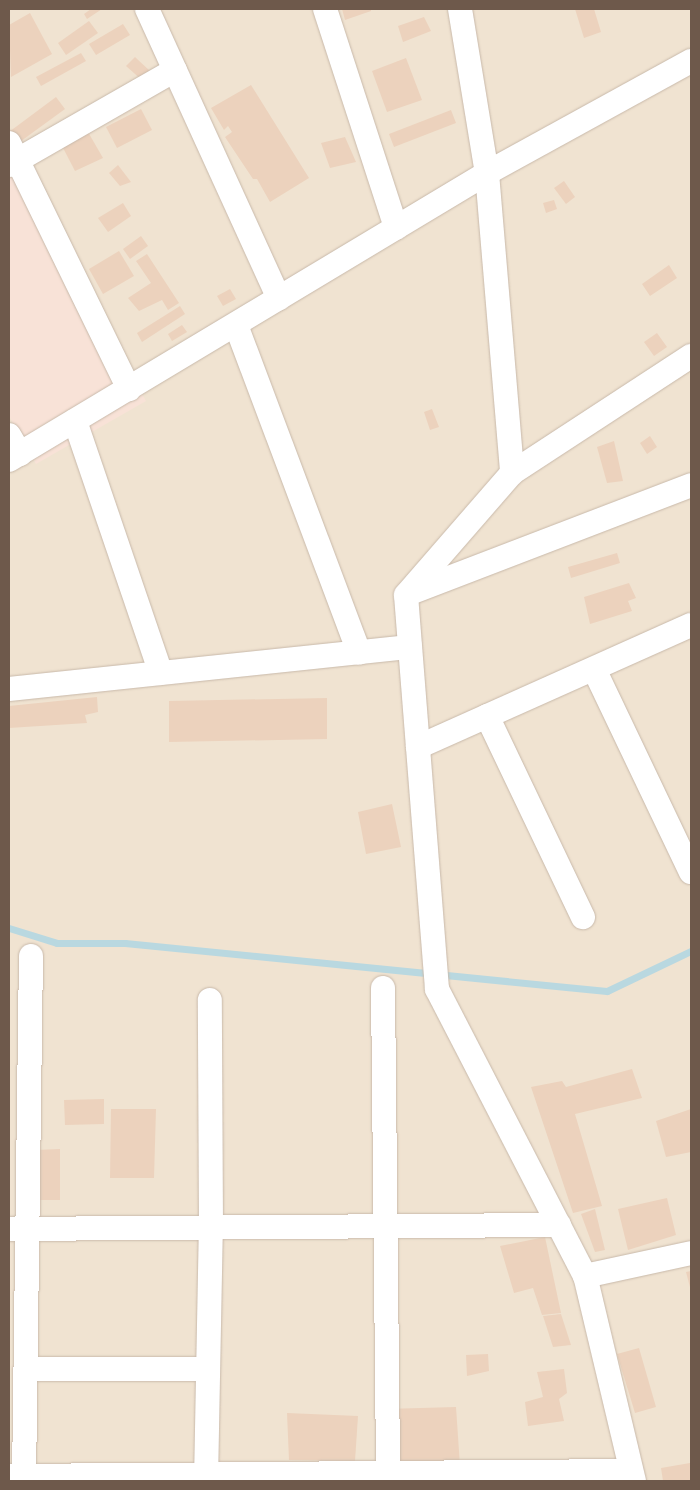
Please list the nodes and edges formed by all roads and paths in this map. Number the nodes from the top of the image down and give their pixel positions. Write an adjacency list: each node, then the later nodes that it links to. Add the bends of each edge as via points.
1 (147, 9): 5 (street)
2 (325, 9): 8 (street)
3 (460, 9): 7 (street)
4 (691, 61): 7 (street)
5 (175, 70): 6 (street); 9 (street)
6 (12, 156): 12 (street)
7 (487, 173): 8 (street); 15 (street)
8 (396, 228): 9 (street)
9 (279, 298): 10 (street)
10 (236, 324): 12 (street); 20 (street)
11 (691, 356): 15 (street)
12 (129, 389): 13 (street)
13 (75, 421): 14 (street); 22 (street)
14 (13, 450)
15 (512, 473): 17 (street)
16 (691, 485): 17 (street)
17 (406, 595): 19 (street)
18 (691, 625): 21 (street)
19 (410, 647): 20 (street); 25 (street)
20 (359, 653): 22 (street)
21 (594, 669): 24 (street); 26 (street)
22 (161, 673): 23 (street)
23 (9, 689)
24 (487, 716): 25 (street); 27 (street)
25 (418, 747): 31 (street, via 437,989)
26 (691, 872)
27 (583, 917)
28 (31, 956): 34 (street)
29 (383, 988): 32 (street)
30 (210, 1000): 33 (street)
31 (559, 1225): 32 (street); 36 (street)
32 (385, 1226): 33 (street); 40 (street)
33 (211, 1227): 34 (street); 38 (street)
34 (18, 1229): 37 (street)
35 (691, 1253): 36 (street)
36 (585, 1276): 39 (street)
37 (26, 1369): 38 (street); 41 (street)
38 (208, 1369): 42 (street)
39 (632, 1476): 40 (street)
40 (388, 1477): 42 (street)
41 (19, 1478): 42 (street)
42 (206, 1478)

